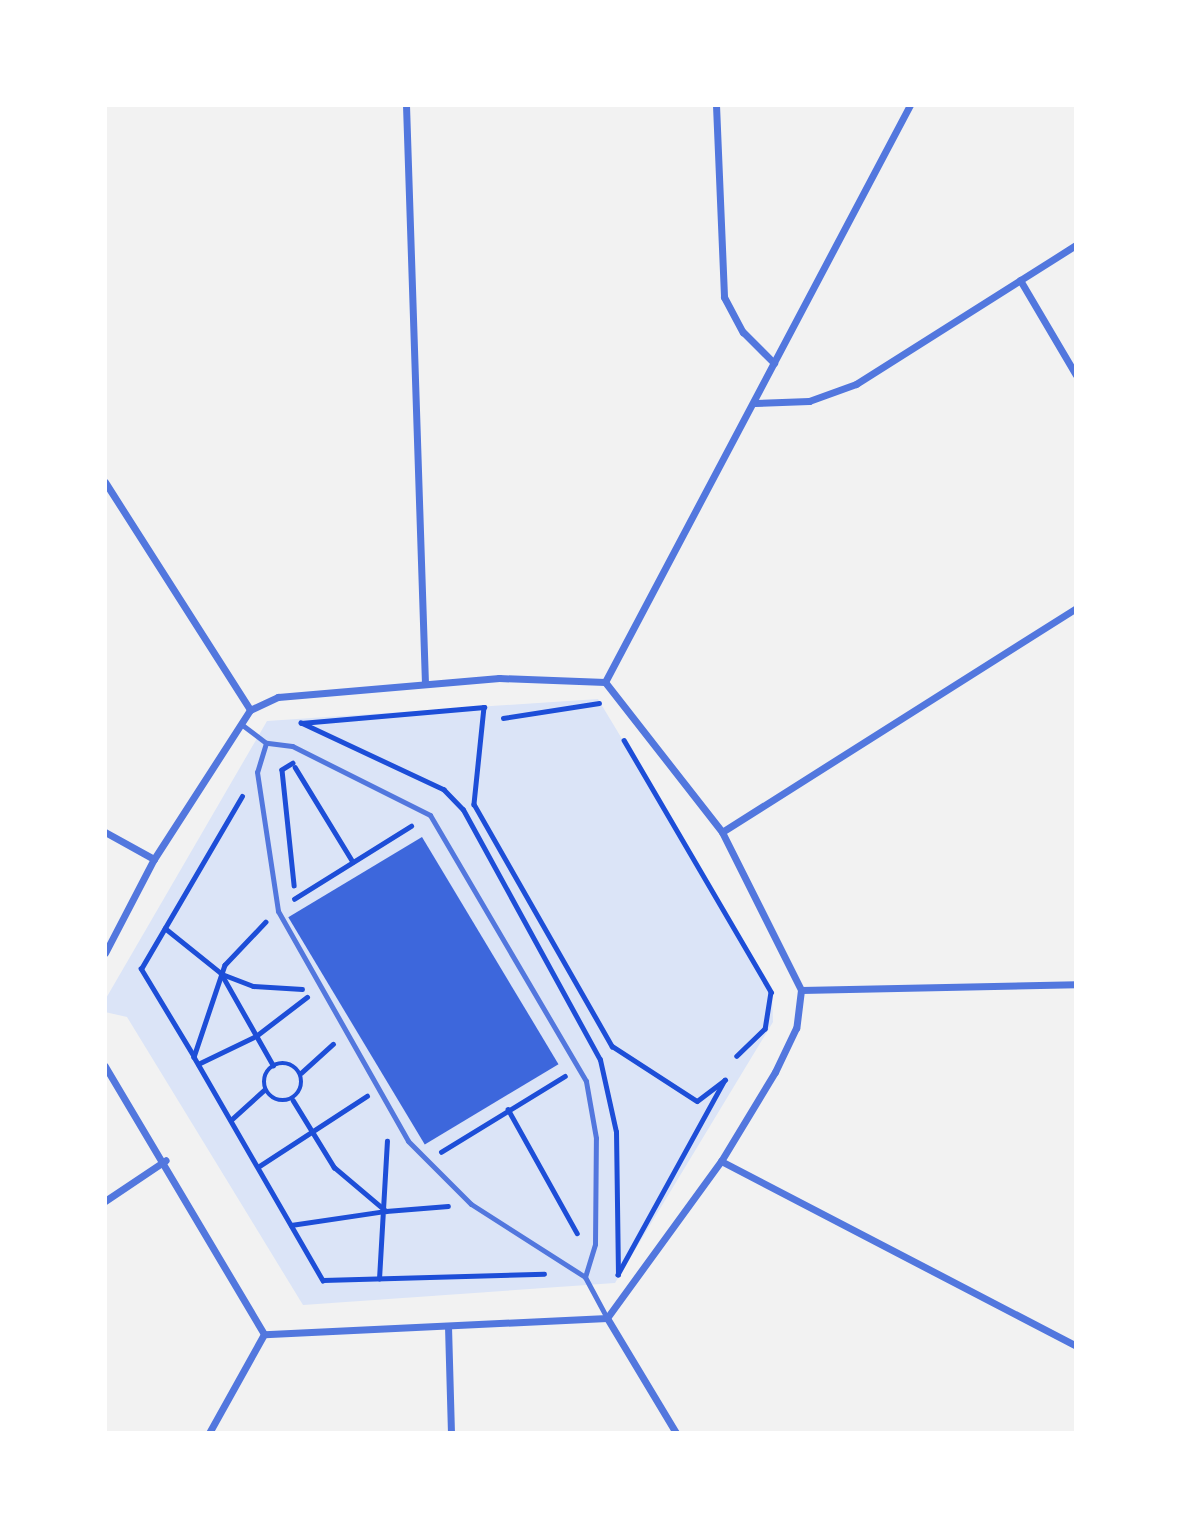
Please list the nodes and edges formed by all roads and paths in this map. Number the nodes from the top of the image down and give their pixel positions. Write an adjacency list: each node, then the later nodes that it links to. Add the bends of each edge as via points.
1 (406, 105): 12 (street)
2 (716, 105): 6 (street, via 724,297 743,332)
3 (910, 105): 6 (street)
4 (1076, 245): 5 (street)
5 (1020, 280): 7 (street); 8 (street, via 856,384 809,401)
6 (774, 363): 8 (street)
7 (1076, 375)
8 (755, 403): 11 (street)
9 (105, 482): 13 (street)
10 (1076, 608): 25 (street)
11 (605, 682): 12 (street, via 499,678); 25 (street)
12 (425, 684): 13 (street, via 278,697)
13 (250, 710): 17 (street)
14 (610, 714): 15 (path, via 603,702)
15 (503, 718)
16 (302, 723): 16 (path, via 484,707 474,804 612,1046 697,1101 725,1080 618,1275 616,1132 600,1060 463,810 444,790)
17 (241, 724): 19 (lane); 26 (street)
18 (617, 726): 37 (path, via 771,992 765,1029)
19 (266, 743): 29 (lane, via 257,772); 63 (lane, via 292,746 430,815 445,839 586,1081 596,1138 595,1244)
20 (302, 757): 21 (path)
21 (292, 764): 27 (path); 28 (path, via 282,770)
22 (245, 792): 30 (path)
23 (408, 814): 27 (path, via 419,821)
24 (105, 832): 26 (street)
25 (722, 832): 34 (street)
26 (154, 859): 31 (street)
27 (353, 862): 28 (path)
28 (296, 898): 29 (path)
29 (278, 911): 32 (path); 53 (lane, via 408,1141)
30 (165, 928): 32 (path); 38 (path, via 141,969)
31 (105, 953)
32 (221, 973): 36 (path); 36 (path, via 253,986 317,991); 38 (path)
33 (1076, 984): 34 (street)
34 (801, 990): 55 (street, via 796,1028)
35 (340, 1032): 42 (path, via 327,1055)
36 (256, 1035): 39 (path); 40 (path)
37 (737, 1056)
38 (194, 1057): 39 (path)
39 (198, 1064): 48 (path)
40 (273, 1065): 42 (path, via 291,1064); 44 (path)
41 (105, 1066): 52 (street)
42 (300, 1073): 45 (path, via 300,1091)
43 (574, 1084): 47 (path, via 569,1074)
44 (264, 1090): 45 (path, via 276,1101); 48 (path)
45 (293, 1100): 50 (path)
46 (379, 1102): 50 (path, via 373,1092)
47 (508, 1109): 51 (path); 61 (path)
48 (230, 1120): 56 (path)
49 (386, 1126): 59 (path)
50 (311, 1132): 56 (path); 59 (path, via 334,1167)
51 (438, 1154): 53 (path); 54 (path)
52 (166, 1160): 58 (street); 67 (street)
53 (425, 1161): 63 (lane, via 471,1204)
54 (445, 1161)
55 (721, 1161): 65 (street); 68 (street)
56 (258, 1167): 60 (path)
57 (444, 1197): 59 (path, via 455,1205)
58 (105, 1201)
59 (386, 1211): 60 (path); 64 (path)
60 (291, 1225): 64 (path, via 323,1280)
61 (583, 1243)
62 (537, 1268): 64 (path, via 547,1276)
63 (585, 1277): 65 (lane)
64 (379, 1279)
65 (607, 1318): 66 (street); 71 (street)
66 (448, 1326): 67 (street); 70 (street)
67 (264, 1334): 69 (street)
68 (1076, 1346)
69 (209, 1433)
70 (451, 1433)
71 (676, 1433)

